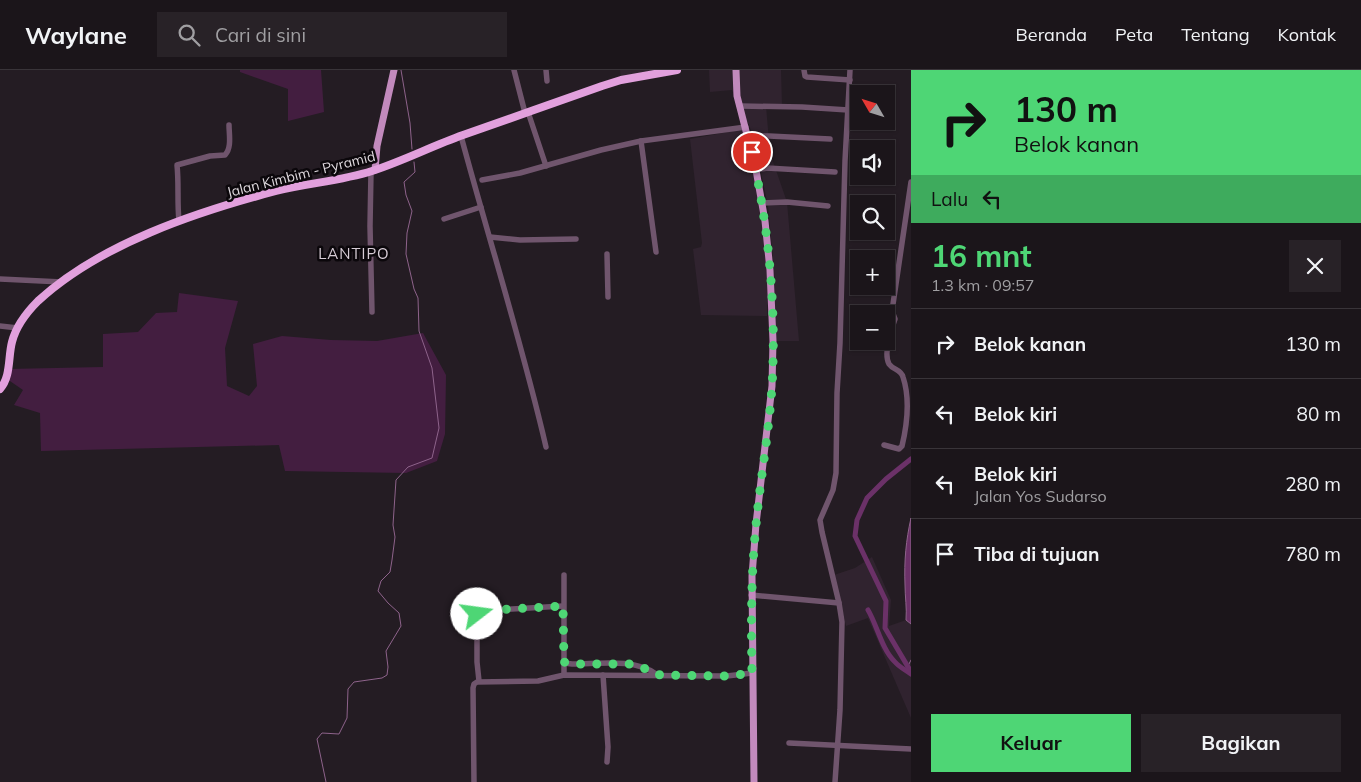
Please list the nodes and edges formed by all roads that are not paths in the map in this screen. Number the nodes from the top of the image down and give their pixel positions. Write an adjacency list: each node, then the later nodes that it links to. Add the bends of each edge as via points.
1 (394, 70): 22 (main road)
2 (514, 70): 13 (street)
3 (546, 70): 10 (street)
4 (676, 70): 8 (highway, Jalan Kimbim - Pyramid)
5 (736, 70): 11 (main road, via 736,90)
6 (804, 70): 9 (street, via 807,77)
7 (850, 70): 9 (street)
8 (643, 73): 13 (highway, Jalan Kimbim - Pyramid)
9 (850, 80): 12 (street)
10 (546, 81)
11 (741, 106): 12 (street); 15 (main road)
12 (848, 110): 46 (street, via 836,474 820,520)
13 (527, 113): 16 (highway, Jalan Kimbim - Pyramid); 20 (street)
14 (229, 125): 30 (street, via 230,147 225,155 176,165)
15 (746, 127): 17 (main road); 19 (street)
16 (461, 136): 22 (highway, Jalan Kimbim - Pyramid); 28 (street)
17 (748, 136): 18 (street); 21 (main road)
18 (830, 139)
19 (641, 141): 20 (street); 33 (street)
20 (546, 166): 24 (street)
21 (756, 170): 23 (street); 26 (main road)
22 (373, 171): 30 (highway, Jalan Kimbim - Pyramid, via 219,206); 38 (street, via 370,226)
23 (835, 172)
24 (482, 180)
25 (911, 182): 42 (street, via 888,354 888,362 904,378 906,422 899,449)
26 (762, 203): 27 (street); 45 (main road, via 770,270 773,365)
27 (828, 206)
28 (481, 207): 29 (street); 31 (street)
29 (444, 219)
30 (179, 221): 36 (highway, Jalan Kimbim - Pyramid, via 109,252)
31 (490, 237): 32 (street); 43 (street)
32 (576, 239)
33 (656, 252)
34 (607, 254): 37 (street)
35 (0, 279): 36 (street)
36 (62, 282): 40 (highway, Jalan Kimbim - Pyramid, via 29,311)
37 (608, 297)
38 (372, 312)
39 (0, 326): 40 (street)
40 (18, 328): 41 (highway, Jalan Kimbim - Pyramid, via 5,381)
41 (0, 388)
42 (884, 445)
43 (546, 447)
44 (564, 575): 47 (street)
45 (751, 594): 46 (street); 49 (main road)
46 (839, 603): 55 (street, via 842,631)
47 (563, 606): 48 (street); 53 (street, via 477,611)
48 (564, 662): 50 (street, via 631,664); 51 (street)
49 (752, 673): 50 (street, via 718,676); 59 (main road)
50 (656, 674): 52 (street)
51 (564, 675): 52 (street); 53 (street, via 538,681)
52 (603, 675): 57 (street)
53 (479, 682): 58 (street, via 473,688)
54 (789, 743): 55 (street)
55 (838, 745): 56 (street); 60 (street)
56 (911, 749)
57 (607, 762)
58 (474, 782)
59 (754, 782)
60 (835, 782)

